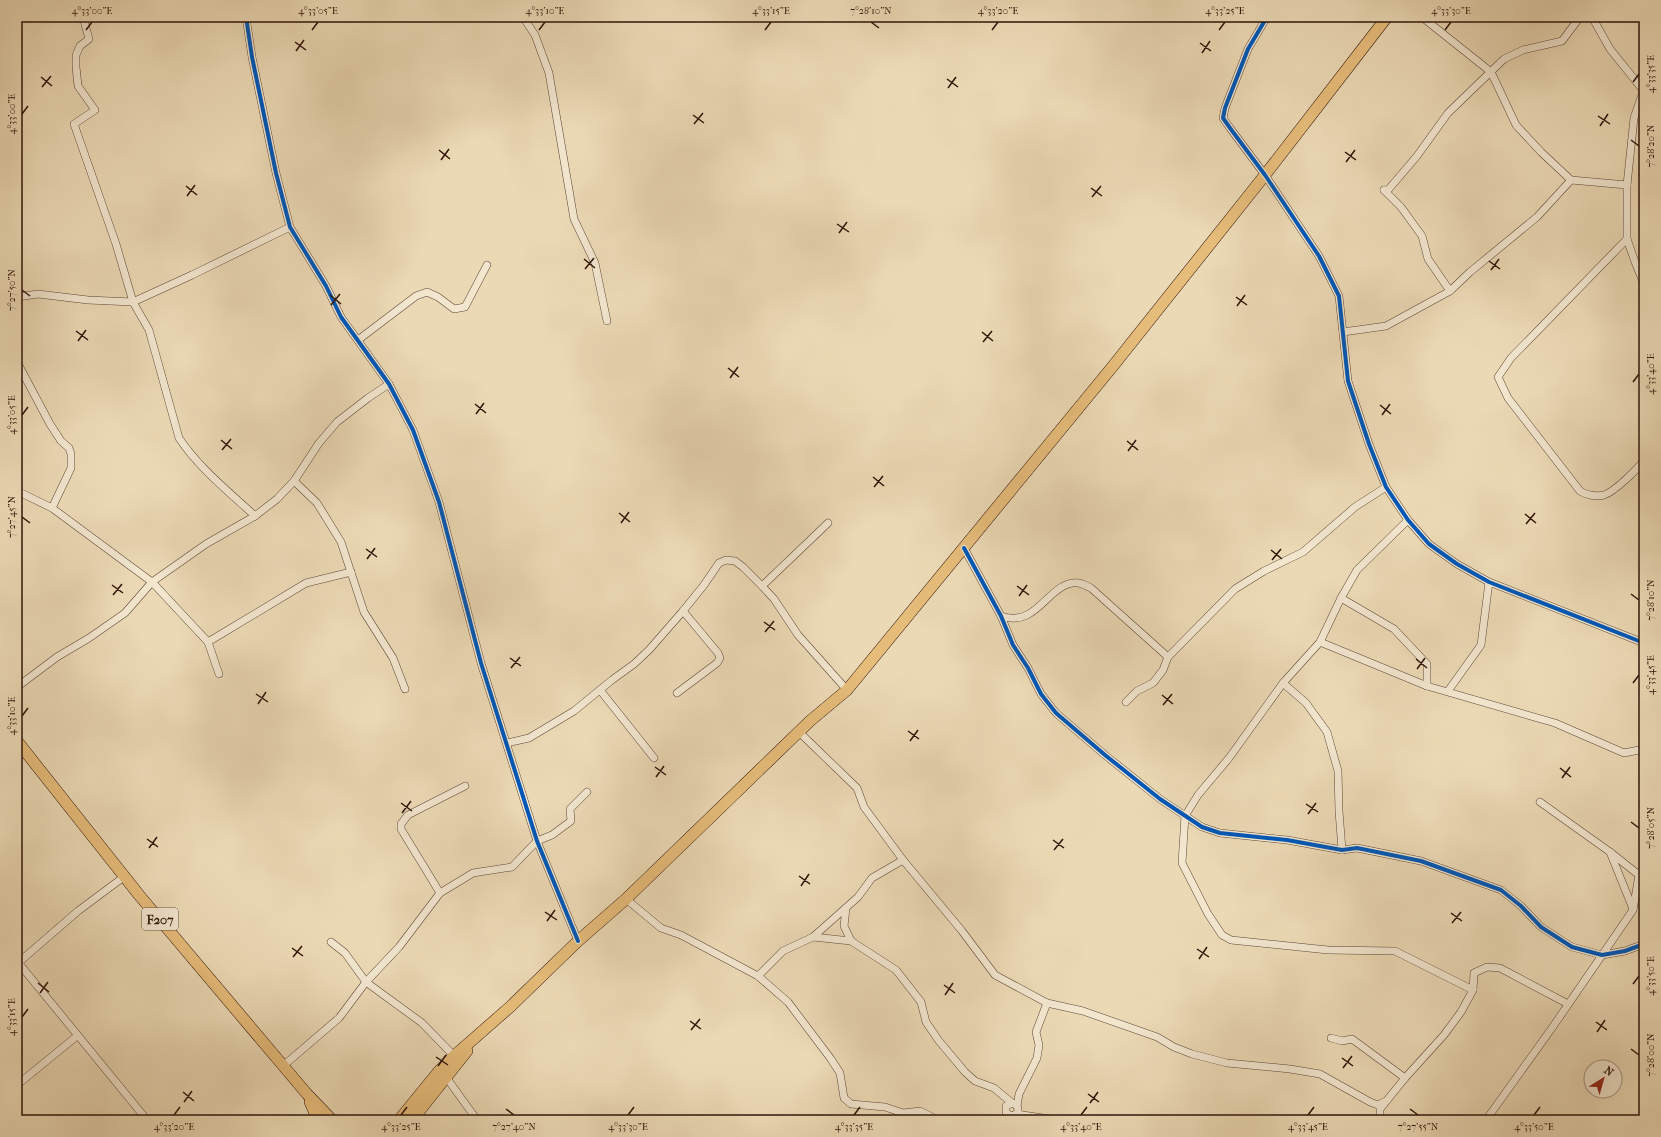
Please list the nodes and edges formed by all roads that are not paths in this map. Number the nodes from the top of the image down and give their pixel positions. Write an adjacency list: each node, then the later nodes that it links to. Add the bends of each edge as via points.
1 (83, 17): 20 (street, via 89,39 80,46 76,55 78,86 94,110 74,124 116,244)
2 (246, 17): 14 (street, via 276,173)
3 (523, 17): 21 (street, via 534,35 549,73 574,219 595,262)
4 (1267, 17): 11 (street, via 1248,49 1223,118)
5 (1387, 17): 11 (main road)
6 (1422, 17): 9 (street)
7 (1580, 17): 9 (street, via 1562,41 1523,50 1504,59)
8 (1592, 17): 10 (street, via 1610,49)
9 (1491, 72): 12 (street, via 1516,125); 18 (street, via 1448,112 1417,156 1388,190 1384,190 1401,207 1422,236 1428,259)
10 (1644, 90): 13 (street, via 1634,118)
11 (1265, 175): 22 (street, via 1322,263 1339,296); 34 (main road)
12 (1571, 180): 13 (street); 18 (street, via 1537,217)
13 (1627, 185): 15 (street)
14 (290, 227): 20 (street); 23 (street, via 326,286 341,317)
15 (1627, 239): 17 (street); 26 (street, via 1511,358 1498,377 1508,398 1580,491 1586,495 1604,495 1622,482)
16 (488, 265): 23 (street, via 465,307 454,309 427,292 416,296)
17 (1644, 284)
18 (1450, 291): 22 (street, via 1386,326)
19 (17, 297): 20 (street, via 38,294)
20 (133, 302): 31 (street, via 149,330 179,438 200,465)
21 (606, 321)
22 (1343, 332): 28 (street, via 1348,381)
23 (358, 340): 25 (street)
24 (17, 362): 30 (street, via 50,424 71,454 71,468)
25 (389, 384): 27 (street, via 337,422 319,443); 58 (street, via 413,430 439,502 481,663)
26 (1644, 460)
27 (294, 481): 31 (street); 35 (street, via 317,503 341,542)
28 (1386, 487): 32 (street); 45 (street, via 1355,507 1303,552 1235,589)
29 (17, 491): 30 (street)
30 (52, 508): 36 (street)
31 (255, 516): 36 (street, via 206,544)
32 (1408, 520): 37 (street, via 1429,544); 39 (street, via 1357,570)
33 (828, 523): 38 (street)
34 (964, 548): 41 (street); 52 (main road)
35 (351, 572): 42 (street, via 306,583); 50 (street, via 364,612 393,658)
36 (152, 582): 42 (street); 49 (street, via 125,613 57,657)
37 (1489, 582): 44 (street); 53 (street, via 1481,645)
38 (762, 586): 40 (street, via 743,566 726,560 719,563); 52 (street, via 798,635)
39 (1341, 598): 43 (street); 48 (street, via 1405,639 1427,664)
40 (682, 611): 51 (street, via 649,650); 54 (street, via 720,658)
41 (1001, 616): 45 (street, via 1011,619 1027,616 1064,585 1079,583 1091,588); 64 (street, via 1013,645 1041,694 1056,713 1160,799)
42 (208, 642): 46 (street)
43 (1320, 642): 47 (street); 48 (street)
44 (1644, 643)
45 (1168, 657): 55 (street, via 1163,670 1153,683 1137,691)
46 (219, 674)
47 (1284, 683): 64 (street, via 1229,758 1198,795); 66 (street, via 1306,703 1327,732 1338,771)
48 (1427, 686): 53 (street)
49 (17, 687)
50 (405, 689)
51 (600, 690): 58 (street, via 574,711 529,738); 60 (street)
52 (848, 690): 56 (main road)
53 (1448, 691): 59 (street, via 1555,723 1624,753)
54 (677, 693)
55 (1126, 702)
56 (799, 732): 68 (street, via 857,788 864,807); 73 (main road)
57 (17, 741): 71 (main road, F207)
58 (507, 744): 65 (street)
59 (1644, 749)
60 (654, 758)
61 (465, 786): 72 (street, via 408,815 401,824 401,829)
62 (587, 792): 65 (street, via 570,809 571,821 552,836)
63 (1540, 802): 67 (street)
64 (1185, 816): 66 (street, via 1202,827 1220,833 1287,840); 85 (street, via 1182,863 1208,914 1222,935 1231,940 1328,950 1395,951)
65 (537, 841): 72 (street, via 512,867 473,873); 77 (street)
66 (1342, 850): 81 (street, via 1357,848 1421,861 1483,882 1501,890 1541,927 1572,947)
67 (1610, 852): 70 (street); 75 (street)
68 (903, 860): 74 (street, via 872,878); 86 (street, via 995,975)
69 (1644, 867): 70 (street)
70 (1639, 875): 75 (street)
71 (125, 876): 82 (street); 92 (main road, F207)
72 (440, 893): 84 (street, via 399,947)
73 (626, 899): 77 (main road); 83 (street, via 661,928 681,935)
74 (846, 908): 76 (street); 78 (street, via 844,926)
75 (1633, 910): 81 (street)
76 (813, 937): 78 (street); 83 (street, via 783,951)
77 (578, 941): 88 (main road)
78 (851, 941): 99 (street, via 896,970 922,1002 926,1022 965,1072 975,1081 994,1088)
79 (331, 942): 84 (street, via 345,953)
80 (1644, 944): 81 (street)
81 (1602, 955): 87 (street)
82 (17, 962): 89 (street)
83 (758, 976): 100 (street, via 788,1002 831,1059 840,1073 844,1098 852,1104 885,1107)
84 (366, 982): 91 (street, via 422,1023); 92 (street, via 339,1018)
85 (1473, 990): 87 (street, via 1474,973 1487,967 1500,968); 94 (street, via 1444,1035)
86 (1047, 1003): 98 (street, via 1083,1010 1157,1037 1192,1054 1227,1063 1320,1074); 99 (street, via 1036,1032 1039,1045 1037,1058)
87 (1568, 1004): 111 (street)
88 (483, 1031): 91 (main road); 93 (main road)
89 (77, 1036): 95 (street); 102 (street)
90 (1331, 1038): 94 (street, via 1342,1041 1352,1039)
91 (454, 1056): 105 (main road)
92 (283, 1066): 96 (main road, F207)
93 (446, 1077): 106 (main road); 107 (street)
94 (1405, 1078): 97 (street)
95 (17, 1085)
96 (307, 1094): 103 (main road, F207); 104 (main road, F207)
97 (1386, 1100): 98 (street, via 1378,1105); 101 (street, via 1380,1109)
98 (1370, 1102): 101 (street)
99 (1011, 1110): 110 (street, via 1037,1118)
100 (903, 1113): 108 (street); 109 (street, via 920,1111)
101 (1381, 1117)
102 (147, 1120)
103 (318, 1120)
104 (332, 1120)
105 (399, 1120)
106 (412, 1120)
107 (477, 1120)
108 (899, 1120)
109 (938, 1120)
110 (1056, 1120)
111 (1486, 1120)

